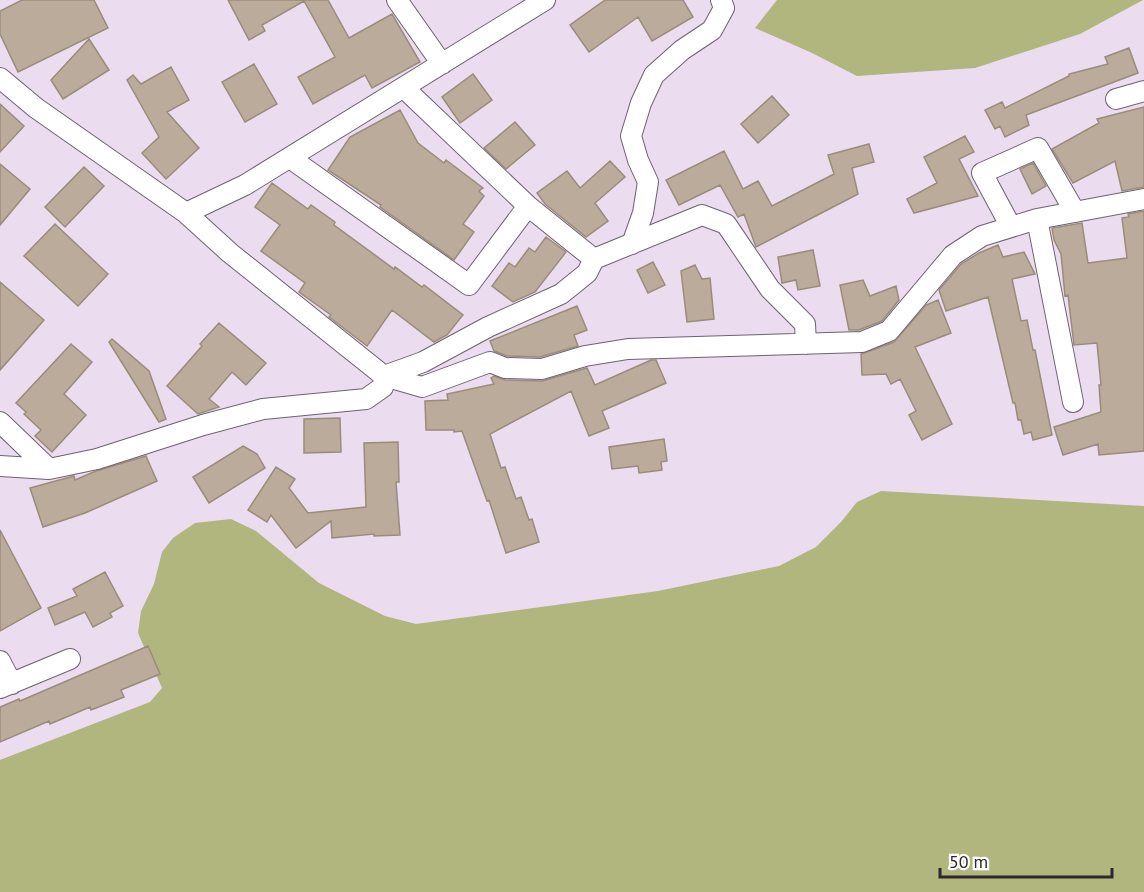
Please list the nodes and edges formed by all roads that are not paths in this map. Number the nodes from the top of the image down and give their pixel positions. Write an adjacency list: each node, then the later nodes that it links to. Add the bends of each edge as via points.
1 (397, 0): 4 (street)
2 (545, 0): 4 (street)
3 (722, 0): 16 (street, via 724,9 712,30 681,50 654,75 641,103 631,136 648,182)
4 (442, 64): 6 (street)
5 (0, 78): 13 (street, via 36,108)
6 (404, 88): 9 (street); 11 (street)
7 (1144, 91): 8 (street)
8 (1116, 99)
9 (290, 158): 11 (street, via 469,285); 13 (street)
10 (1144, 199): 12 (street)
11 (528, 206): 17 (street)
12 (1075, 212): 14 (street); 15 (street, via 1038,148 982,173)
13 (186, 213): 19 (street)
14 (1037, 219): 15 (street); 20 (street)
15 (1011, 227): 18 (street, via 982,236 953,255 889,331 862,342)
16 (632, 244): 17 (street); 18 (street, via 702,215 726,224 770,289 805,324)
17 (594, 260): 19 (street, via 587,273 561,294 423,362)
18 (806, 344): 19 (street, via 628,349 542,369 505,368 490,362 422,387)
19 (384, 376): 23 (street, via 383,387 366,399 263,409 97,459)
20 (1073, 402)
21 (0, 422): 23 (street)
22 (0, 466): 23 (street)
23 (49, 469)
24 (70, 659): 26 (street)
25 (0, 661): 26 (street)
26 (6, 686)

